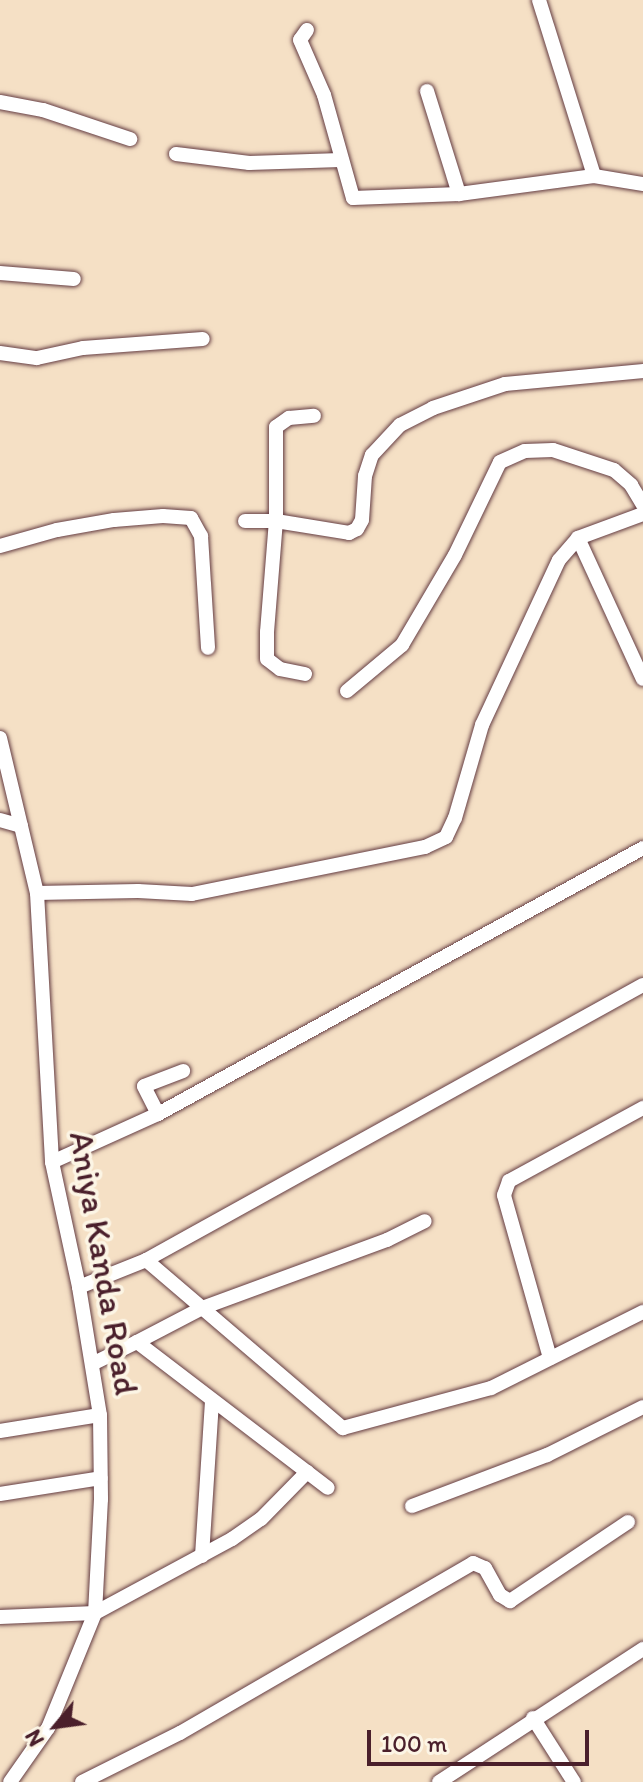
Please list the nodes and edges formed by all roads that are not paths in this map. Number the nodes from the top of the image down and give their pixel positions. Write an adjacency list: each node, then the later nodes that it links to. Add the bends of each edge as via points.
1 (539, 0): 8 (street)
2 (307, 30): 7 (street, via 300,40 324,95)
3 (427, 91): 10 (street)
4 (0, 102): 5 (street, via 43,110)
5 (130, 139)
6 (176, 154): 7 (street, via 249,163)
7 (341, 160): 10 (street, via 353,198)
8 (594, 176): 9 (street); 10 (street)
9 (643, 184)
10 (459, 194)
11 (0, 273): 12 (street)
12 (74, 279)
13 (203, 339): 14 (street, via 83,348 37,358)
14 (0, 353)
15 (643, 371): 20 (street, via 505,384 433,408 400,425 372,455 357,529 322,531)
16 (314, 416): 20 (street, via 289,418 276,427)
17 (643, 505): 26 (street, via 614,470 553,450 525,451 500,462 455,555 402,645)
18 (643, 514): 21 (street)
19 (245, 521): 20 (street)
20 (276, 521): 24 (street, via 267,659 280,669)
21 (578, 538): 25 (street); 32 (street, via 559,560 482,725 446,837 425,847 192,894)
22 (0, 546): 23 (street, via 114,520 191,518 201,536)
23 (208, 648)
24 (305, 674)
25 (643, 679)
26 (347, 691)
27 (0, 738): 28 (street, Aniya Kanda Road)
28 (2, 753): 30 (street, Aniya Kanda Road)
29 (0, 820): 30 (street)
30 (21, 826): 32 (street, Aniya Kanda Road)
31 (643, 848): 36 (street)
32 (37, 893): 37 (street, Aniya Kanda Road)
33 (643, 985): 39 (street)
34 (183, 1071): 36 (street, via 144,1086)
35 (643, 1108): 44 (street, via 509,1181 504,1195)
36 (158, 1114): 37 (street)
37 (52, 1162): 40 (street, Aniya Kanda Road)
38 (425, 1221): 41 (street)
39 (146, 1260): 40 (street); 41 (street)
40 (79, 1287): 45 (street, Aniya Kanda Road)
41 (202, 1308): 43 (street); 44 (street, via 343,1428 491,1388)
42 (643, 1312): 44 (street)
43 (137, 1342): 45 (street); 46 (street)
44 (550, 1358)
45 (92, 1364): 48 (street, Aniya Kanda Road)
46 (212, 1400): 50 (street); 56 (street)
47 (643, 1407): 54 (street, via 547,1455)
48 (100, 1415): 49 (street); 51 (street, Aniya Kanda Road)
49 (0, 1431)
50 (307, 1472): 52 (street); 56 (street, via 261,1519)
51 (101, 1478): 53 (street); 57 (street, Aniya Kanda Road)
52 (328, 1488)
53 (0, 1494)
54 (412, 1506)
55 (628, 1522): 62 (street, via 510,1601 500,1595 485,1568 473,1563 180,1733)
56 (202, 1556): 57 (street)
57 (95, 1613): 58 (street); 61 (street, Aniya Kanda Road, via 48,1728)
58 (0, 1617)
59 (643, 1649): 60 (street)
60 (533, 1718): 63 (street); 64 (street)
61 (10, 1782)
62 (82, 1782)
63 (439, 1782)
64 (574, 1782)

